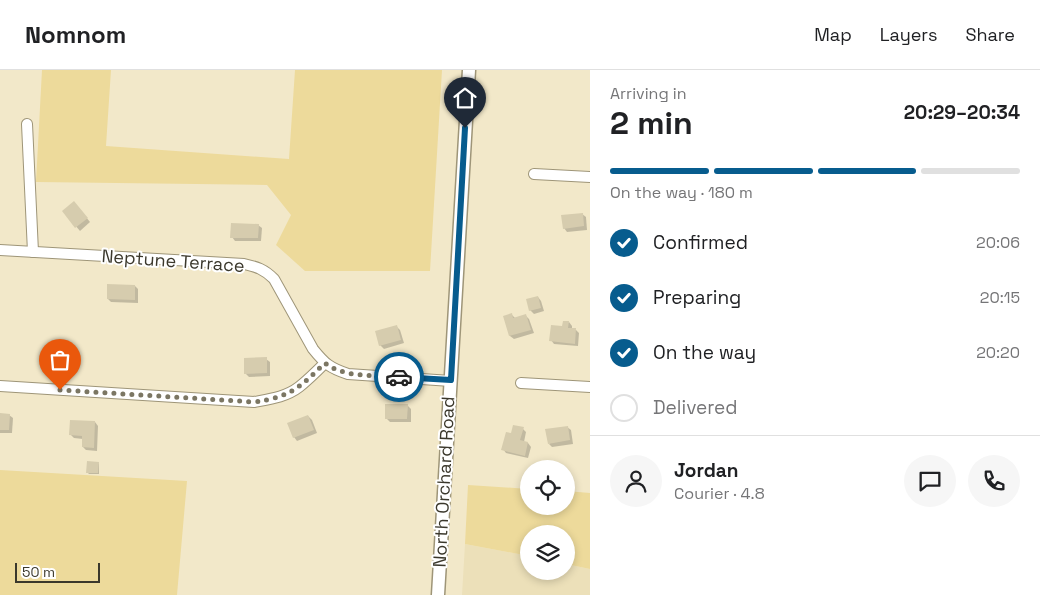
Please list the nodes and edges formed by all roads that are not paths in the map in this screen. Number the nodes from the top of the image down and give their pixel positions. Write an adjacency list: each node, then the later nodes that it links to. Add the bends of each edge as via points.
1 (469, 70): 8 (street, North Orchard Road)
2 (27, 124): 6 (street)
3 (534, 174): 4 (street)
4 (590, 177)
5 (0, 250): 6 (street, Neptune Terrace)
6 (34, 252): 7 (street, Neptune Terrace, via 255,267 274,279 312,349)
7 (325, 363): 8 (street, via 348,374); 10 (street, via 285,395 254,402)
8 (451, 380): 12 (street, North Orchard Road)
9 (521, 383): 11 (street)
10 (0, 386)
11 (590, 387)
12 (438, 595)

